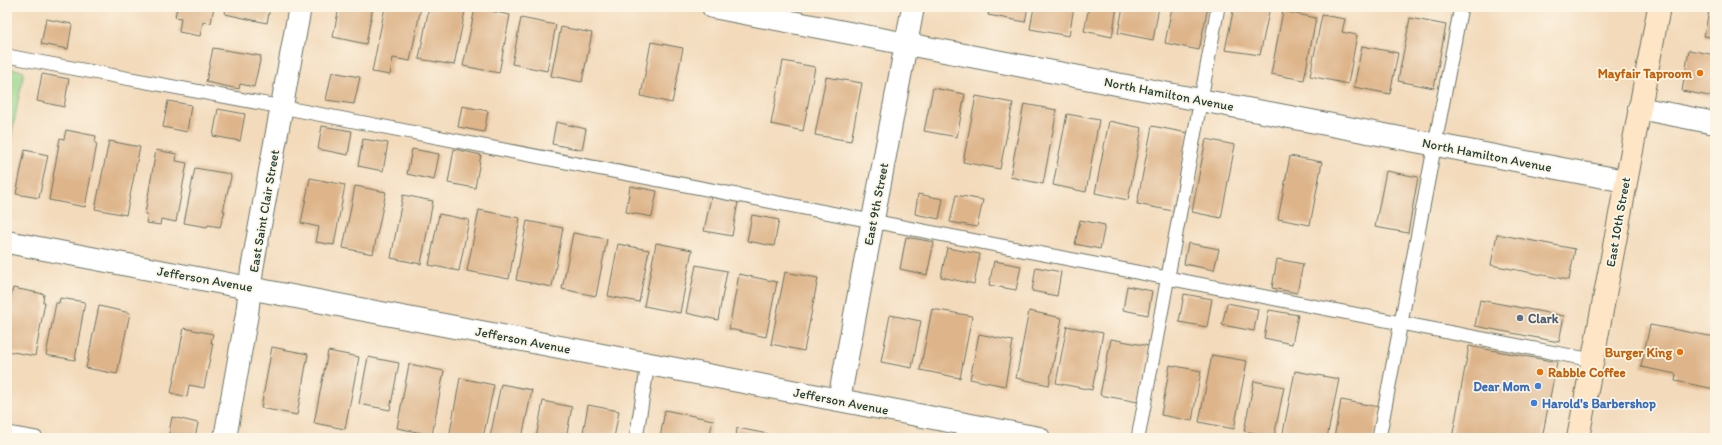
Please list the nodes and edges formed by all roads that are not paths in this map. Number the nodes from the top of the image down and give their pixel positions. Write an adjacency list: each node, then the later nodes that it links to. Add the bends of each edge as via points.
1 (300, 7): 10 (street, East Saint Clair Street)
2 (713, 7): 7 (street, North Hamilton Avenue)
3 (913, 7): 7 (street, East 9th Street)
4 (1218, 7): 9 (lane)
5 (1461, 7): 13 (lane)
6 (1659, 7): 11 (main road, East 10th Street)
7 (906, 44): 9 (street, North Hamilton Avenue); 15 (street, East 9th Street)
8 (7, 56): 10 (lane)
9 (1200, 100): 13 (street, North Hamilton Avenue); 17 (lane)
10 (282, 107): 15 (lane); 18 (street, East Saint Clair Street, via 252,269)
11 (1639, 108): 12 (street); 14 (main road, East 10th Street)
12 (1715, 123)
13 (1434, 145): 14 (street, North Hamilton Avenue); 19 (lane)
14 (1625, 181): 20 (main road, East 10th Street)
15 (872, 221): 17 (lane); 22 (street, East 9th Street)
16 (7, 242): 18 (street, Jefferson Avenue)
17 (1167, 278): 19 (lane); 28 (lane)
18 (251, 288): 21 (street, Jefferson Avenue); 25 (street, East Saint Clair Street)
19 (1400, 323): 20 (lane); 29 (lane)
20 (1592, 360): 30 (main road, East 10th Street)
21 (648, 364): 22 (street, Jefferson Avenue); 26 (lane)
22 (839, 400): 27 (street, Jefferson Avenue)
23 (7, 433): 24 (lane)
24 (36, 438)
25 (225, 438)
26 (636, 438)
27 (1039, 438)
28 (1138, 438)
29 (1379, 438)
30 (1578, 438)

